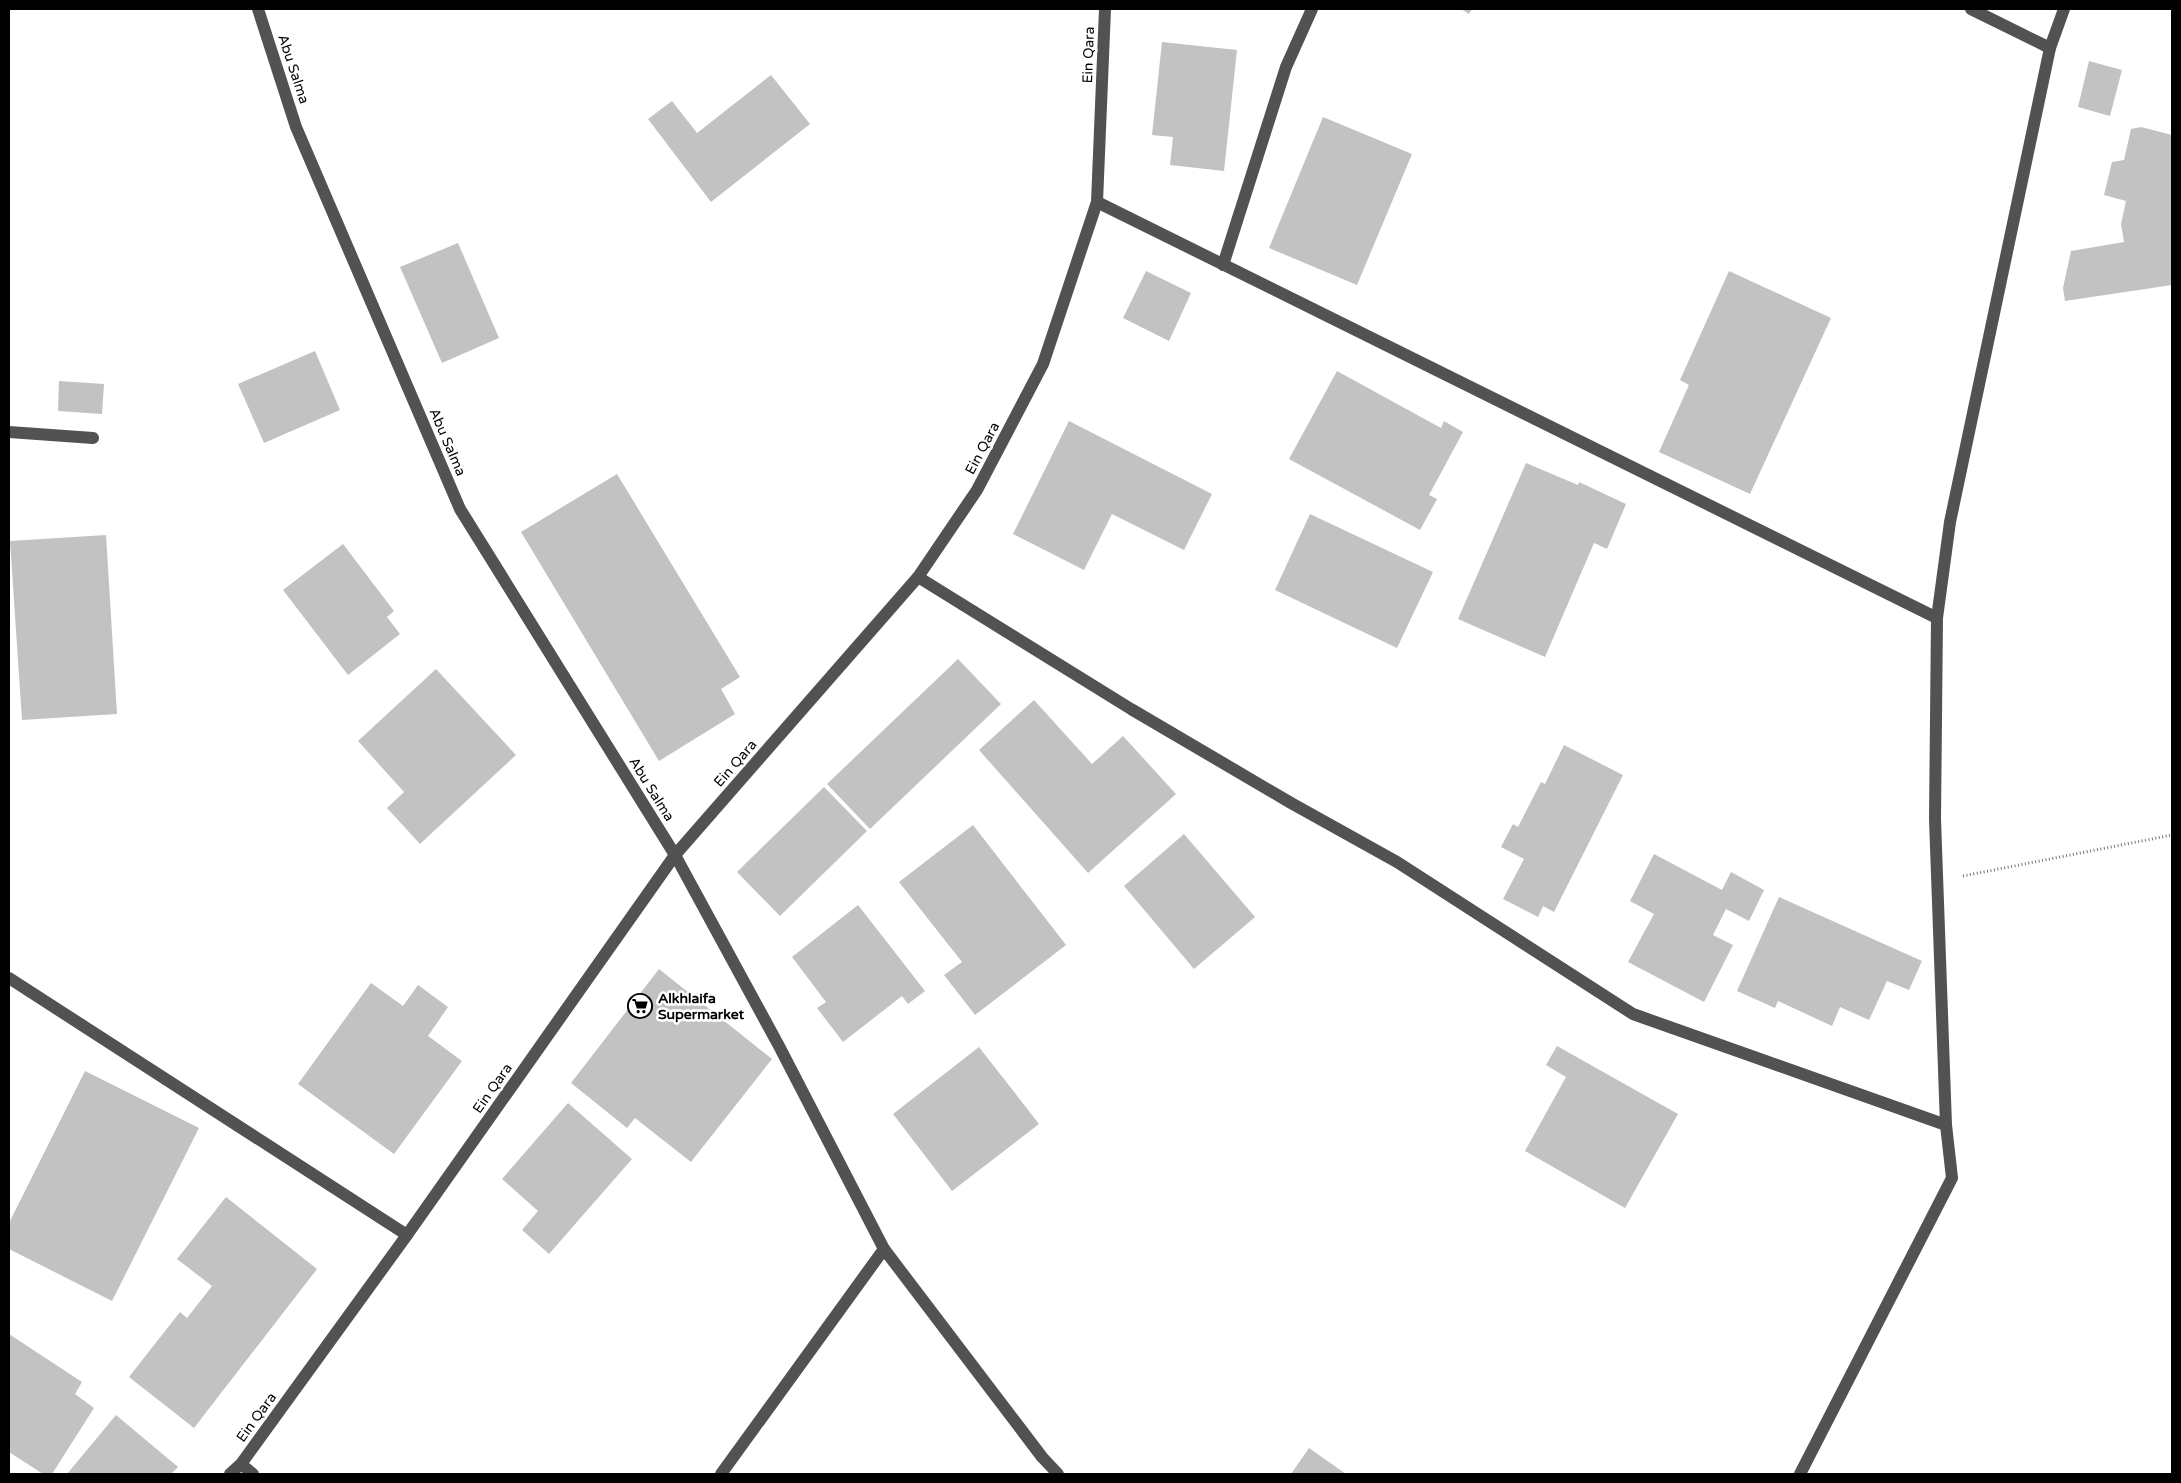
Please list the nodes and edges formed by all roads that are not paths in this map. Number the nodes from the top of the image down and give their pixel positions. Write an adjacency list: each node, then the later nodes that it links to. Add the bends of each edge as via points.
1 (258, 9): 13 (street, Abu Salma, via 296,127 460,509)
2 (1105, 9): 7 (street, Ein Qara)
3 (1312, 9): 8 (street, via 1286,67)
4 (1971, 9): 6 (street)
5 (2064, 9): 6 (street)
6 (2050, 48): 12 (street, via 1950,522)
7 (1097, 202): 8 (street); 11 (street, Ein Qara, via 1043,364 977,490)
8 (1223, 264): 12 (street)
9 (9, 432): 10 (street)
10 (93, 438)
11 (918, 578): 13 (street, Ein Qara); 15 (street, via 1173,734 1397,862 1633,1014)
12 (1937, 618): 15 (street, via 1935,819)
13 (675, 855): 16 (street, Ein Qara); 17 (street, Abu Salma)
14 (9, 978): 16 (street)
15 (1946, 1125): 23 (street, via 1952,1178)
16 (407, 1235): 18 (street, Ein Qara)
17 (884, 1249): 21 (street); 22 (street, Abu Salma)
18 (241, 1464): 19 (street, Ein Qara); 20 (street)
19 (230, 1474)
20 (253, 1474)
21 (721, 1474)
22 (1058, 1474)
23 (1800, 1474)

